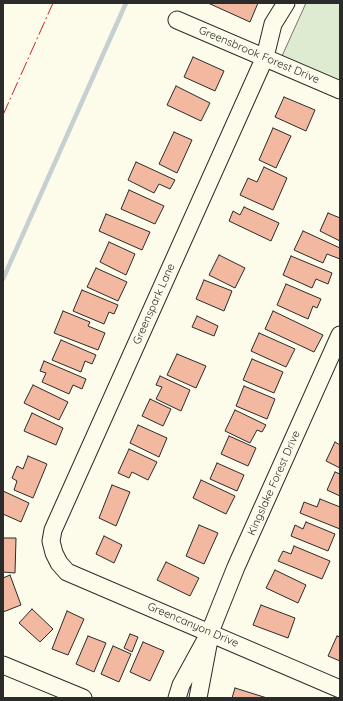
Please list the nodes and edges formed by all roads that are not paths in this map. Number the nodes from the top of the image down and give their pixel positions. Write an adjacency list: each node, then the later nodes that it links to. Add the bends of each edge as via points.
1 (286, 3): 3 (street, Greenspark Lane, via 274,24)
2 (177, 20): 3 (street, Greensbrook Forest Drive)
3 (265, 56): 4 (street, Greensbrook Forest Drive); 6 (street, Greenspark Lane, via 54,530 51,541)
4 (340, 90)
5 (340, 335): 7 (street, Kingslake Forest Drive, via 236,567)
6 (54, 553): 7 (street, Greencanyon Drive, via 67,572)
7 (210, 632): 9 (street, Greencanyon Drive); 11 (street, Kingslake Forest Drive); 12 (street, Kingslake Forest Drive)
8 (3, 665): 10 (street)
9 (340, 689)
10 (83, 698)
11 (177, 698)
12 (198, 698)

